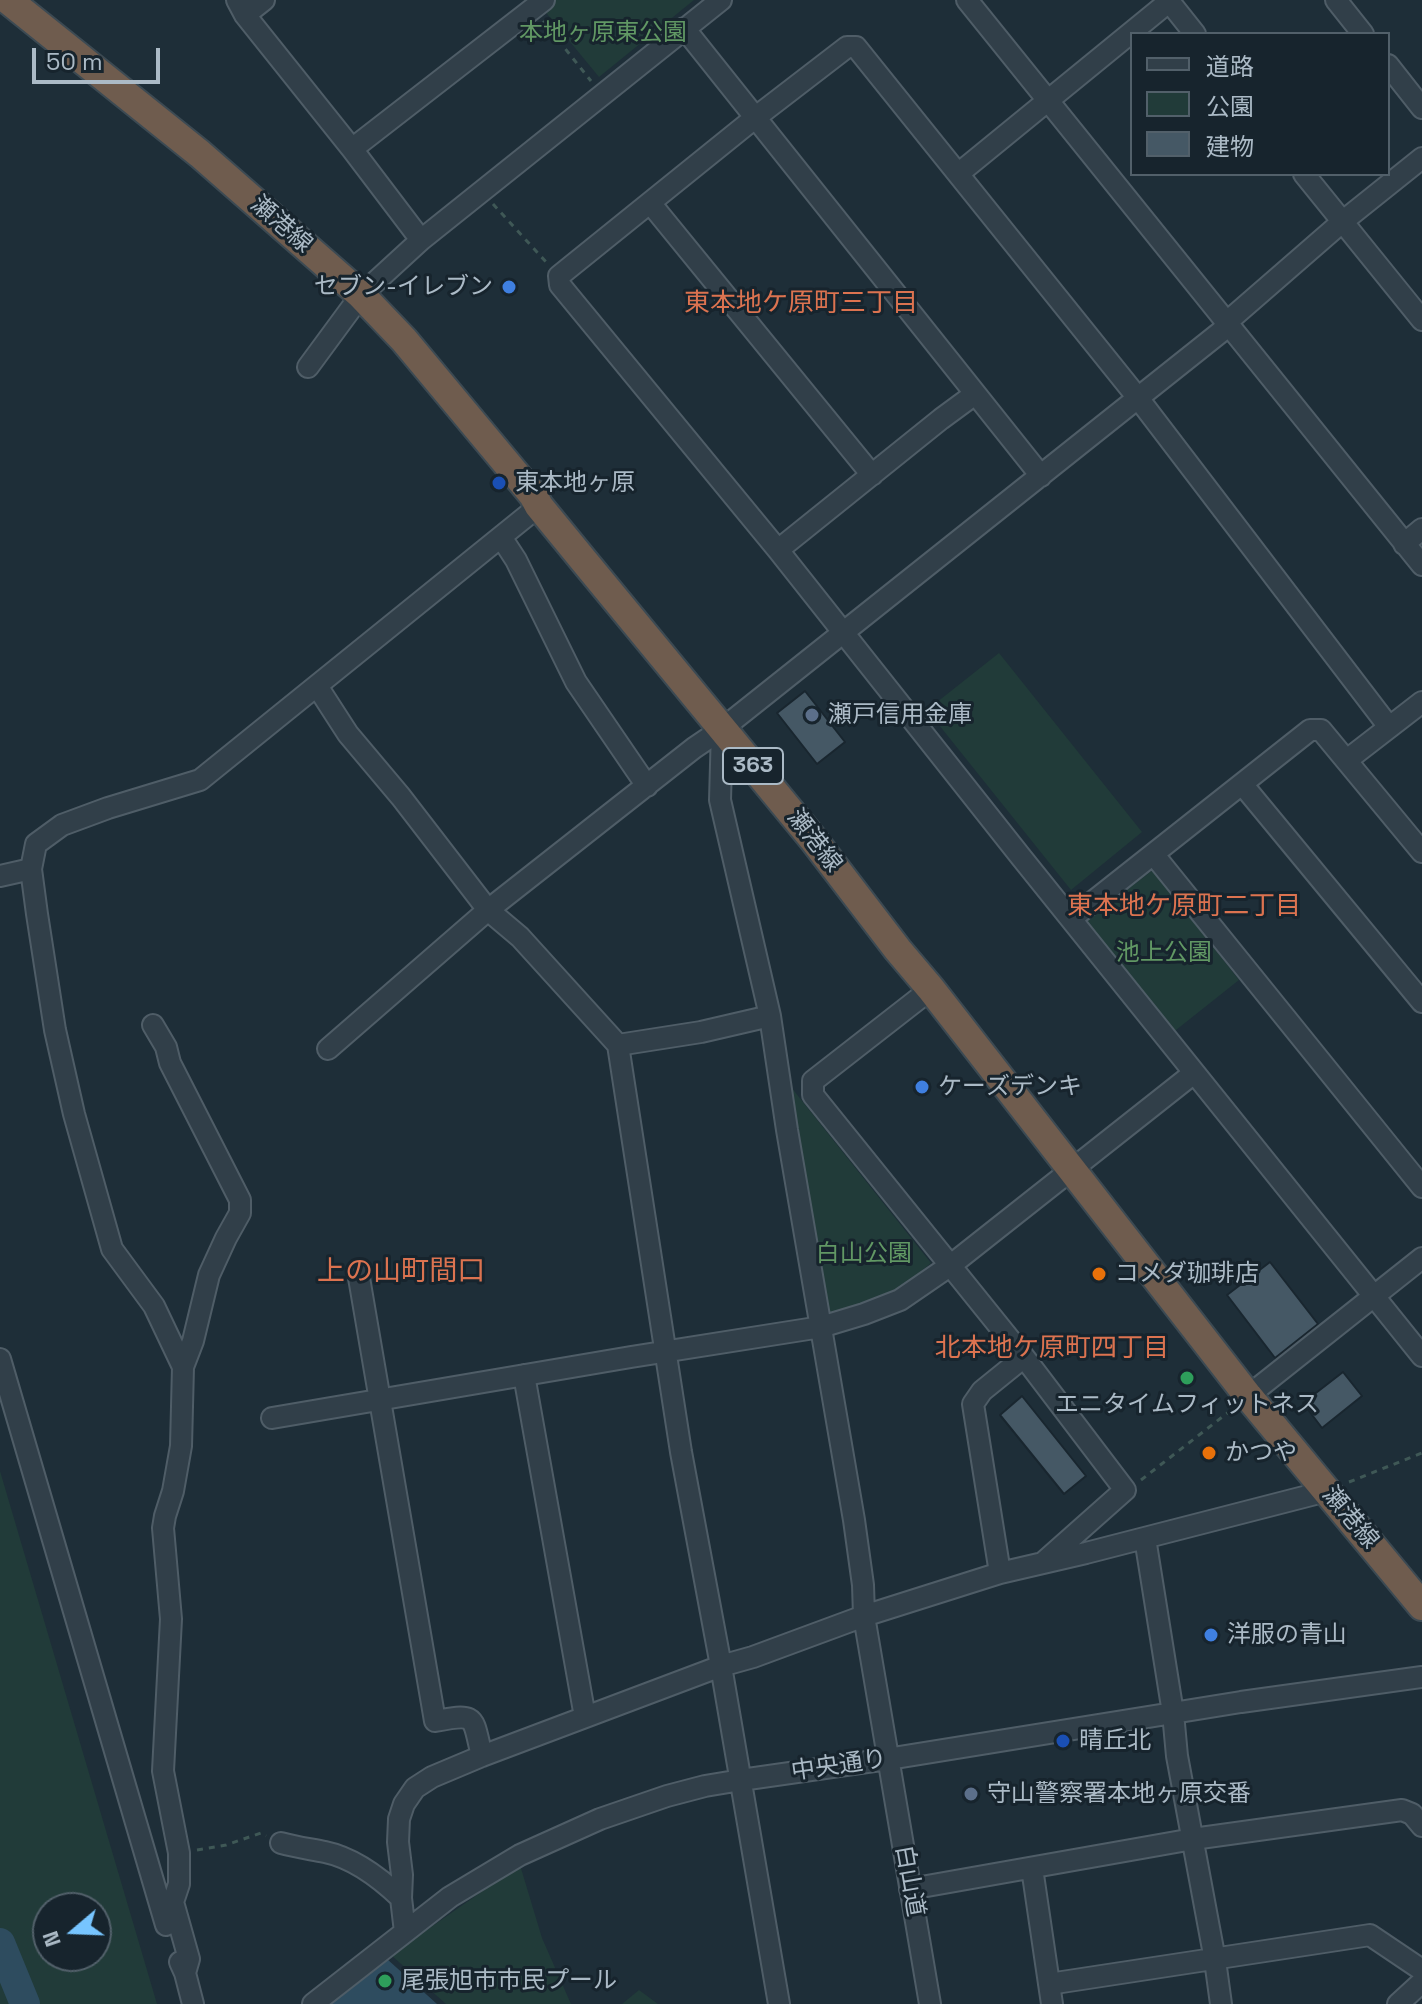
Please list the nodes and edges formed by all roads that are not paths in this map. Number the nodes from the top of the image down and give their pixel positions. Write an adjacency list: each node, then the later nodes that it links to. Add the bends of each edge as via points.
1 (8, 0): 25 (highway, 瀬港線 / 363, via 200,154)
2 (264, 0): 8 (street)
3 (721, 0): 9 (street)
4 (967, 0): 15 (street)
5 (1169, 0): 10 (street); 11 (street)
6 (1336, 0): 12 (street)
7 (534, 3): 18 (street)
8 (241, 8): 18 (street)
9 (684, 28): 17 (street); 24 (street)
10 (1131, 32)
11 (1193, 32)
12 (1361, 32)
13 (1130, 33): 15 (street)
14 (1390, 68): 16 (street)
15 (1049, 101): 20 (street); 27 (street)
16 (1422, 108)
17 (756, 117): 20 (street, via 847,47 856,47); 22 (street); 29 (street)
18 (352, 149): 24 (street)
19 (1422, 158): 23 (street)
20 (958, 174): 30 (street)
21 (1306, 176): 23 (street)
22 (651, 204): 31 (street); 37 (street, via 559,276 560,285)
23 (1342, 222): 26 (street); 27 (street)
24 (421, 240): 25 (street)
25 (361, 295): 28 (street); 33 (highway, 瀬港線 / 363)
26 (1422, 320)
27 (1227, 322): 30 (street); 36 (street)
28 (308, 367)
29 (975, 394): 31 (street); 32 (street)
30 (1138, 398): 32 (street); 42 (street)
31 (872, 475): 37 (street)
32 (1041, 476): 39 (street)
33 (539, 506): 35 (street); 43 (highway, 瀬港線 / 363)
34 (1422, 529): 36 (street)
35 (501, 537): 40 (street); 46 (street, via 576,682)
36 (1404, 544): 38 (street)
37 (778, 550): 39 (street)
38 (1422, 565)
39 (843, 632): 43 (street); 52 (street)
40 (317, 686): 49 (street, via 200,780 62,825 36,844); 51 (street, via 348,734)
41 (1422, 702): 42 (street)
42 (1389, 727): 44 (street)
43 (722, 729): 46 (street); 53 (highway, 瀬港線 / 363); 55 (street, 白山道, via 720,800)
44 (1347, 760): 45 (street, via 1321,730 1310,730); 47 (street)
45 (1242, 784): 48 (street); 54 (street)
46 (647, 786): 51 (street)
47 (1422, 852)
48 (1154, 855): 52 (street); 61 (street)
49 (31, 869): 50 (street); 71 (street, via 55,1030 112,1249 154,1306)
50 (0, 876)
51 (488, 910): 57 (street, via 520,937); 58 (street)
52 (1071, 919): 59 (street)
53 (931, 989): 60 (highway, 瀬港線 / 363); 63 (street, via 813,1081 813,1095)
54 (1422, 1002)
55 (770, 1016): 57 (street); 66 (street, 白山道)
56 (153, 1025): 71 (street, via 240,1200 240,1213 209,1275)
57 (618, 1045): 67 (street)
58 (328, 1049)
59 (1194, 1073): 60 (street); 65 (street)
60 (1073, 1170): 63 (street); 73 (highway, 瀬港線 / 363)
61 (1422, 1187)
62 (1422, 1258): 65 (street)
63 (951, 1265): 66 (street, via 900,1300); 69 (street)
64 (358, 1272): 74 (street)
65 (1374, 1296): 68 (street); 73 (street)
66 (821, 1327): 67 (street); 81 (street, 白山道, via 854,1520)
67 (665, 1352): 72 (street); 82 (street)
68 (1422, 1356)
69 (1024, 1357): 78 (street, via 1125,1490); 79 (street, via 973,1404)
70 (0, 1359): 98 (street)
71 (183, 1367): 98 (street, via 181,1446 163,1528 171,1619 163,1771 179,1853 173,1902 189,1959)
72 (524, 1375): 74 (street); 85 (street)
73 (1248, 1396): 76 (highway, 瀬港線 / 363)
74 (380, 1401): 75 (street); 86 (street, via 435,1721 468,1718)
75 (272, 1418)
76 (1327, 1491): 77 (street); 80 (highway, 瀬港線 / 363)
77 (1145, 1538): 78 (street); 84 (street)
78 (1042, 1564): 79 (street)
79 (1000, 1573): 81 (street)
80 (1422, 1606)
81 (864, 1616): 82 (street); 87 (street, 白山道)
82 (721, 1666): 85 (street); 88 (street)
83 (1422, 1677): 84 (street, 中央通り)
84 (1173, 1713): 87 (street, 中央通り); 90 (street)
85 (585, 1717): 86 (street)
86 (482, 1756): 94 (street, via 432,1777 404,1804 398,1842)
87 (888, 1759): 88 (street, 中央通り); 93 (street, 白山道)
88 (741, 1780): 95 (street, 中央通り, via 667,1796 520,1855 450,1897); 103 (street)
89 (1422, 1826): 90 (street, via 1402,1810)
90 (1193, 1839): 92 (street); 96 (street)
91 (281, 1843): 94 (street, via 354,1863)
92 (1032, 1868): 93 (street); 100 (street)
93 (910, 1889): 104 (street, 白山道)
94 (401, 1898): 95 (street)
95 (405, 1932): 102 (street, 中央通り)
96 (1215, 1960): 97 (street, via 1370,1935); 100 (street); 105 (street)
97 (1422, 1970)
98 (185, 1973): 101 (street)
99 (1422, 1982): 106 (street)
100 (1050, 1994)
101 (193, 2004)
102 (313, 2004)
103 (779, 2004)
104 (930, 2004)
105 (1221, 2004)
106 (1398, 2004)

